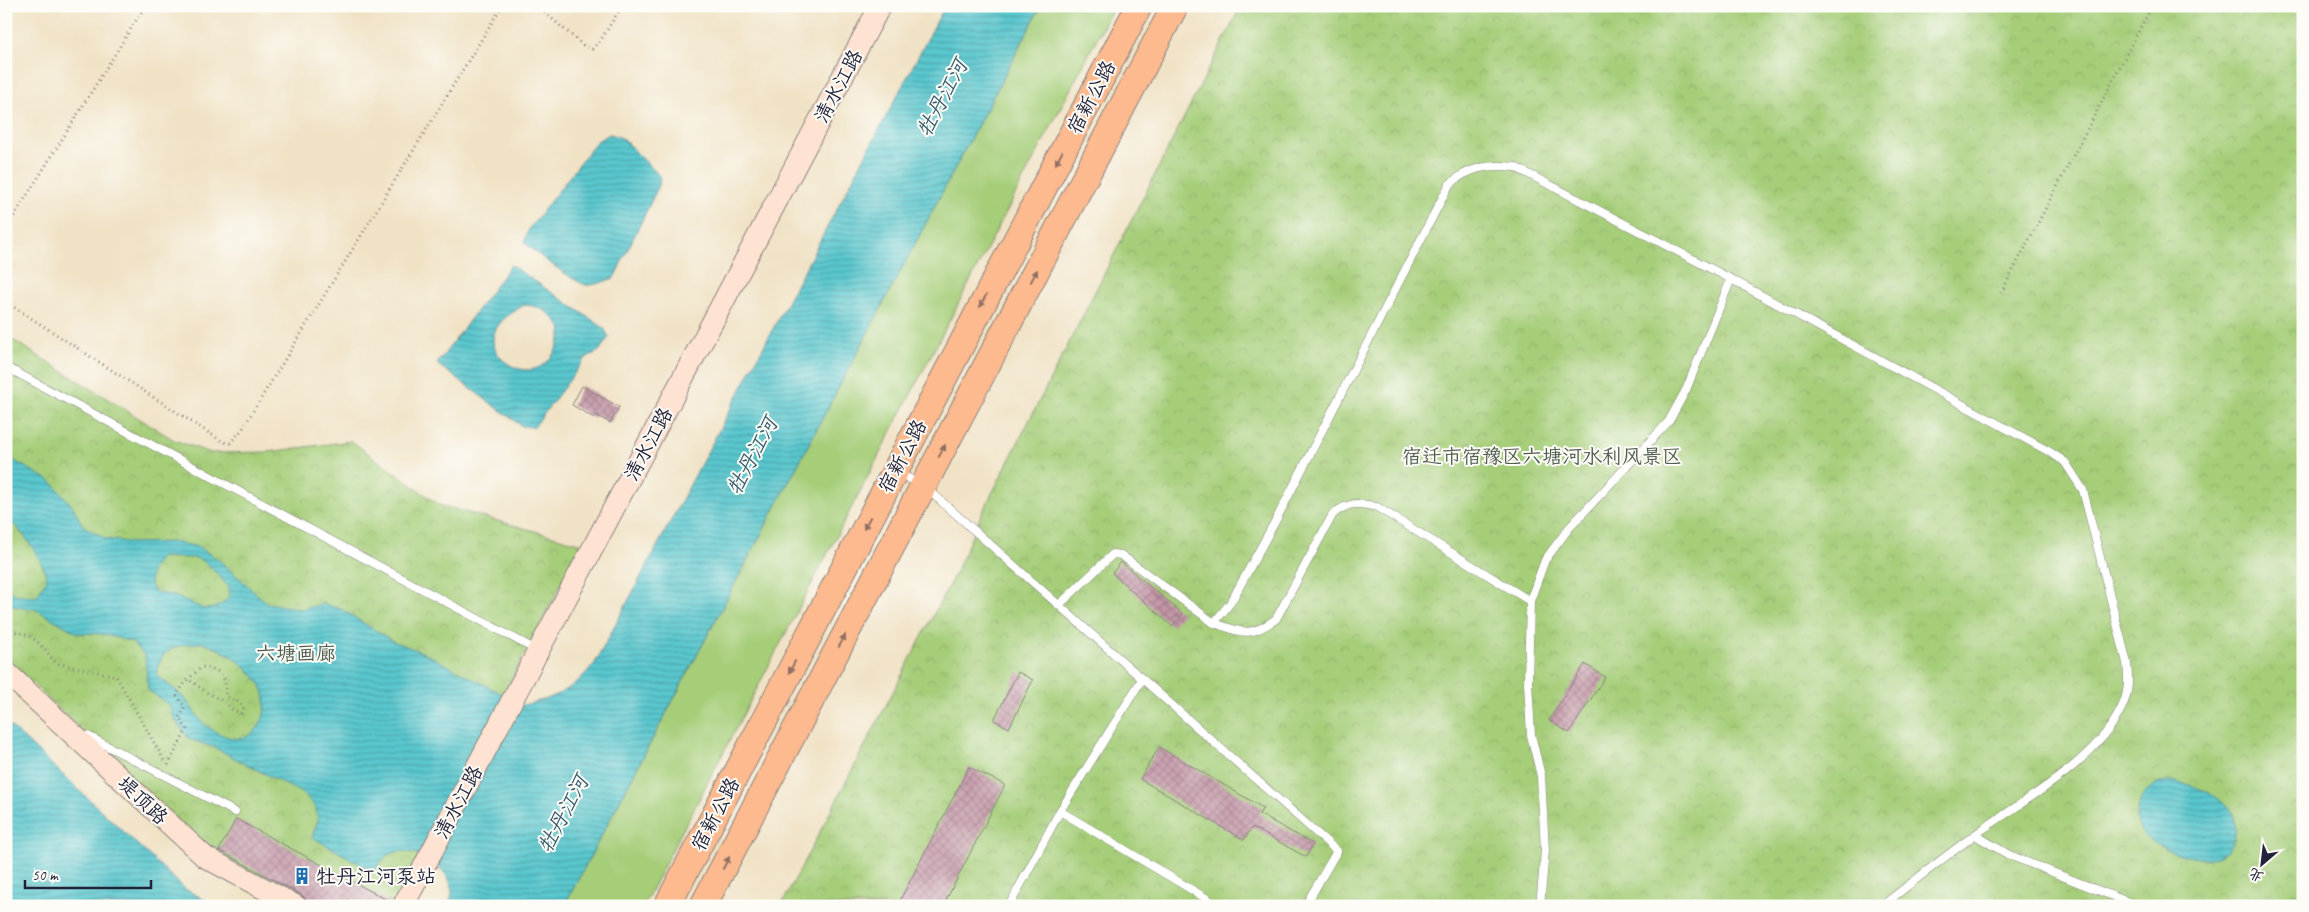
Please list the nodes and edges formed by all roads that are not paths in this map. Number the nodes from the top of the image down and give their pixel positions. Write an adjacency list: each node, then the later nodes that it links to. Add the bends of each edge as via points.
1 (880, 6): 11 (street, 清水江路)
2 (1139, 6): 6 (highway, 宿新公路, one-way to 6)
3 (1175, 6): 7 (highway, 宿新公路, one-way to 3)
4 (1732, 279): 8 (lane, via 1686,390 1669,421 1569,528 1545,560); 10 (lane, via 1515,167 1481,167 1458,176 1436,207 1277,518 1231,602); 17 (lane, via 2050,452 2065,462 2083,490 2128,663 2129,689 2110,727 2076,763)
5 (6, 366): 11 (lane)
6 (894, 471): 7 (lane); 20 (highway, 宿新公路, one-way to 20)
7 (924, 486): 9 (lane); 21 (highway, 宿新公路, one-way to 7)
8 (1530, 602): 10 (lane, via 1377,507 1358,502 1345,505 1333,514 1276,619 1245,634); 25 (lane, via 1528,683 1531,735 1541,776 1545,852)
9 (1059, 605): 10 (lane, via 1113,554 1121,555); 13 (lane)
10 (1214, 623)
11 (538, 651): 19 (street, 清水江路)
12 (6, 672): 14 (street, 堤顶路)
13 (1142, 679): 15 (lane); 24 (lane, via 1337,851)
14 (54, 716): 16 (lane); 18 (street, 堤顶路, via 205,857)
15 (1060, 811): 22 (lane); 23 (lane)
16 (235, 812)
17 (1975, 835): 26 (lane); 27 (lane, via 2009,855)
18 (296, 906)
19 (403, 906)
20 (667, 906)
21 (703, 906)
22 (1009, 906)
23 (1219, 906)
24 (1305, 906)
25 (1540, 906)
26 (1882, 906)
27 (2138, 906)

